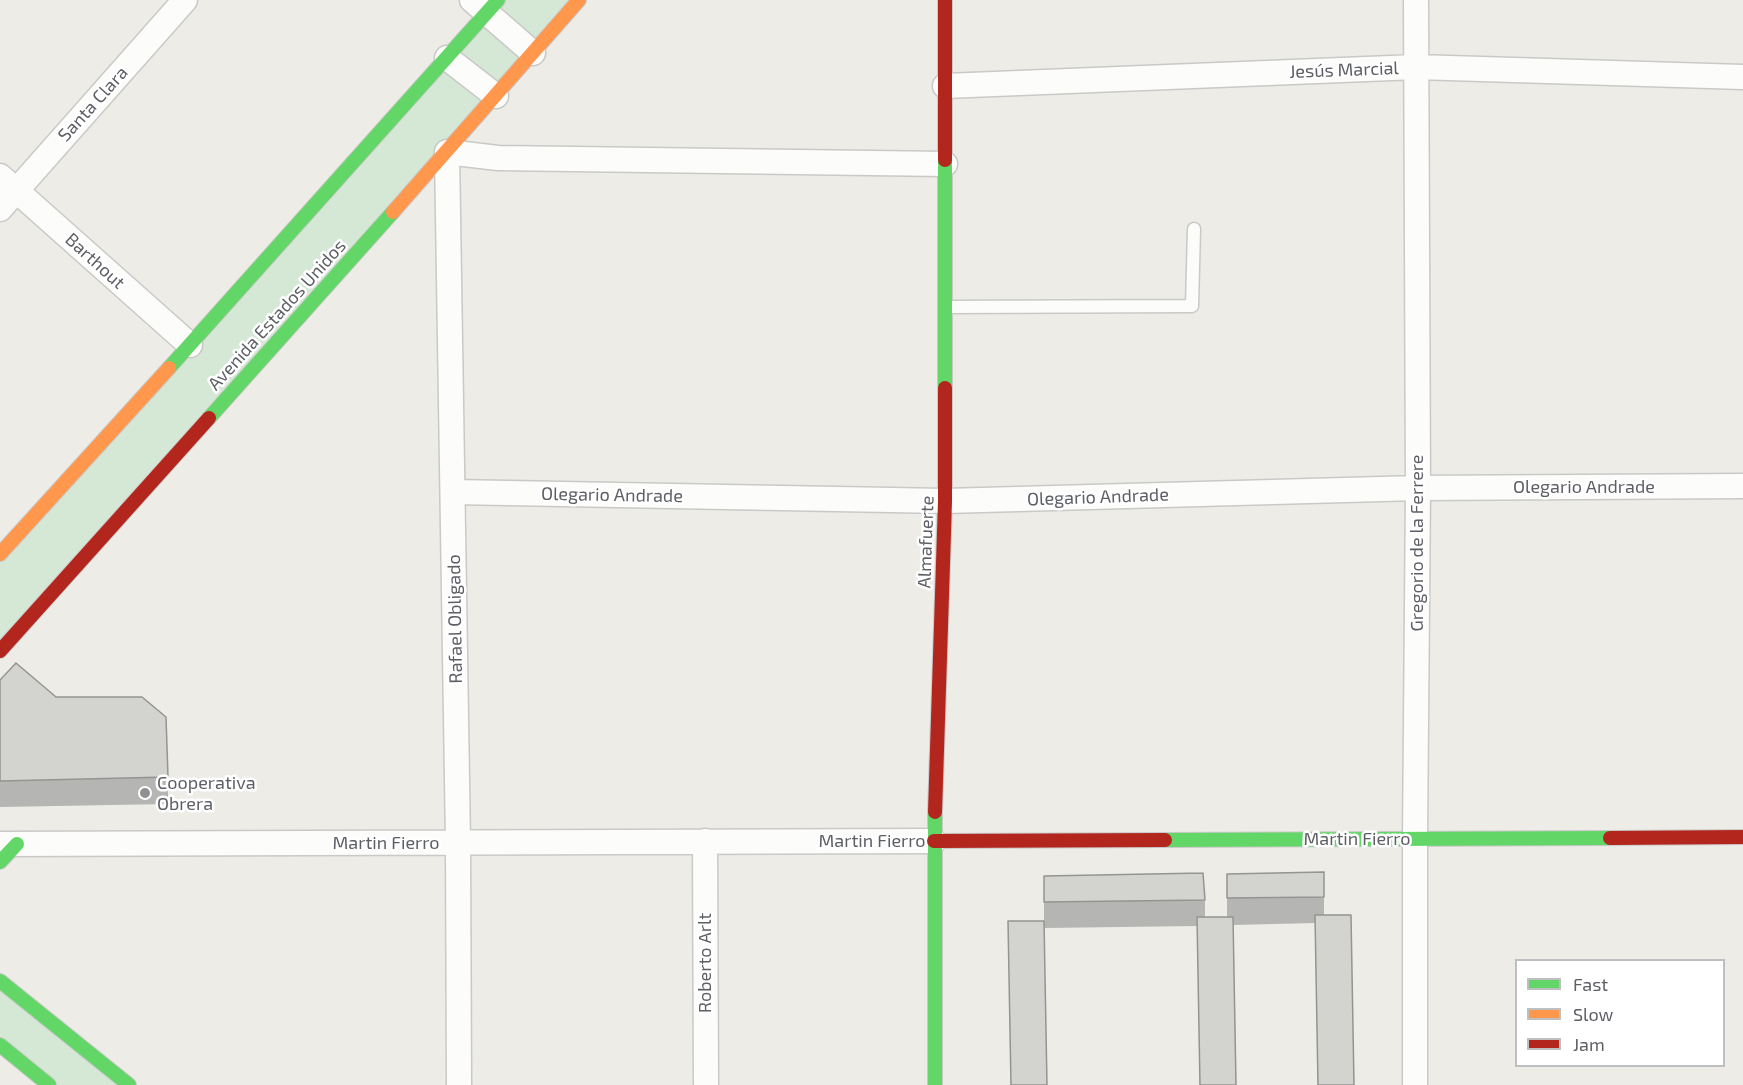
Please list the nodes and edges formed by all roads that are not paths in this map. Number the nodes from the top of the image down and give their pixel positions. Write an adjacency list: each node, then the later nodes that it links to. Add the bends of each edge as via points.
1 (185, 0): 14 (street, Santa Clara)
2 (579, 0): 6 (street, Avenida Estados Unidos)
3 (945, 0): 10 (street, Almafuerte)
4 (1416, 0): 8 (street, Gregorio de la Ferrere)
5 (486, 4): 6 (street); 7 (street)
6 (533, 53): 11 (street, Avenida Estados Unidos)
7 (447, 58): 11 (street); 18 (street)
8 (1416, 68): 9 (street, Jesús Marcial); 10 (street, Jesús Marcial); 20 (street, Gregorio de la Ferrere)
9 (1743, 77)
10 (945, 86): 13 (street, Almafuerte)
11 (496, 96): 12 (street, Avenida Estados Unidos)
12 (447, 152): 13 (street, via 498,158); 21 (street, Rafael Obligado); 24 (street, Avenida Estados Unidos)
13 (945, 164): 17 (street, Almafuerte)
14 (8, 183): 15 (street, Santa Clara); 18 (street, Barthout)
15 (0, 209)
16 (1194, 230): 17 (lane, via 1192,306)
17 (946, 307): 22 (street, Almafuerte)
18 (190, 345): 23 (street)
19 (1743, 486): 20 (street, Olegario Andrade)
20 (1418, 488): 22 (street, Olegario Andrade); 26 (street, Gregorio de la Ferrere)
21 (453, 492): 22 (street, Olegario Andrade); 29 (street, Rafael Obligado)
22 (945, 501): 28 (street, Almafuerte)
23 (0, 554)
24 (0, 651)
25 (1743, 837): 26 (street, Martin Fierro)
26 (1414, 839): 28 (street, Martin Fierro); 40 (street, Gregorio de la Ferrere)
27 (705, 841): 28 (street, Martin Fierro); 29 (street, Martin Fierro); 38 (street, Roberto Arlt)
28 (934, 841): 39 (street, Almafuerte)
29 (458, 842): 30 (street, Martin Fierro); 37 (street, Rafael Obligado)
30 (8, 844): 31 (street)
31 (0, 862)
32 (0, 970): 33 (street)
33 (5, 985): 36 (street)
34 (0, 1045): 35 (street)
35 (49, 1085)
36 (129, 1085)
37 (459, 1085)
38 (706, 1085)
39 (935, 1085)
40 (1415, 1085)

